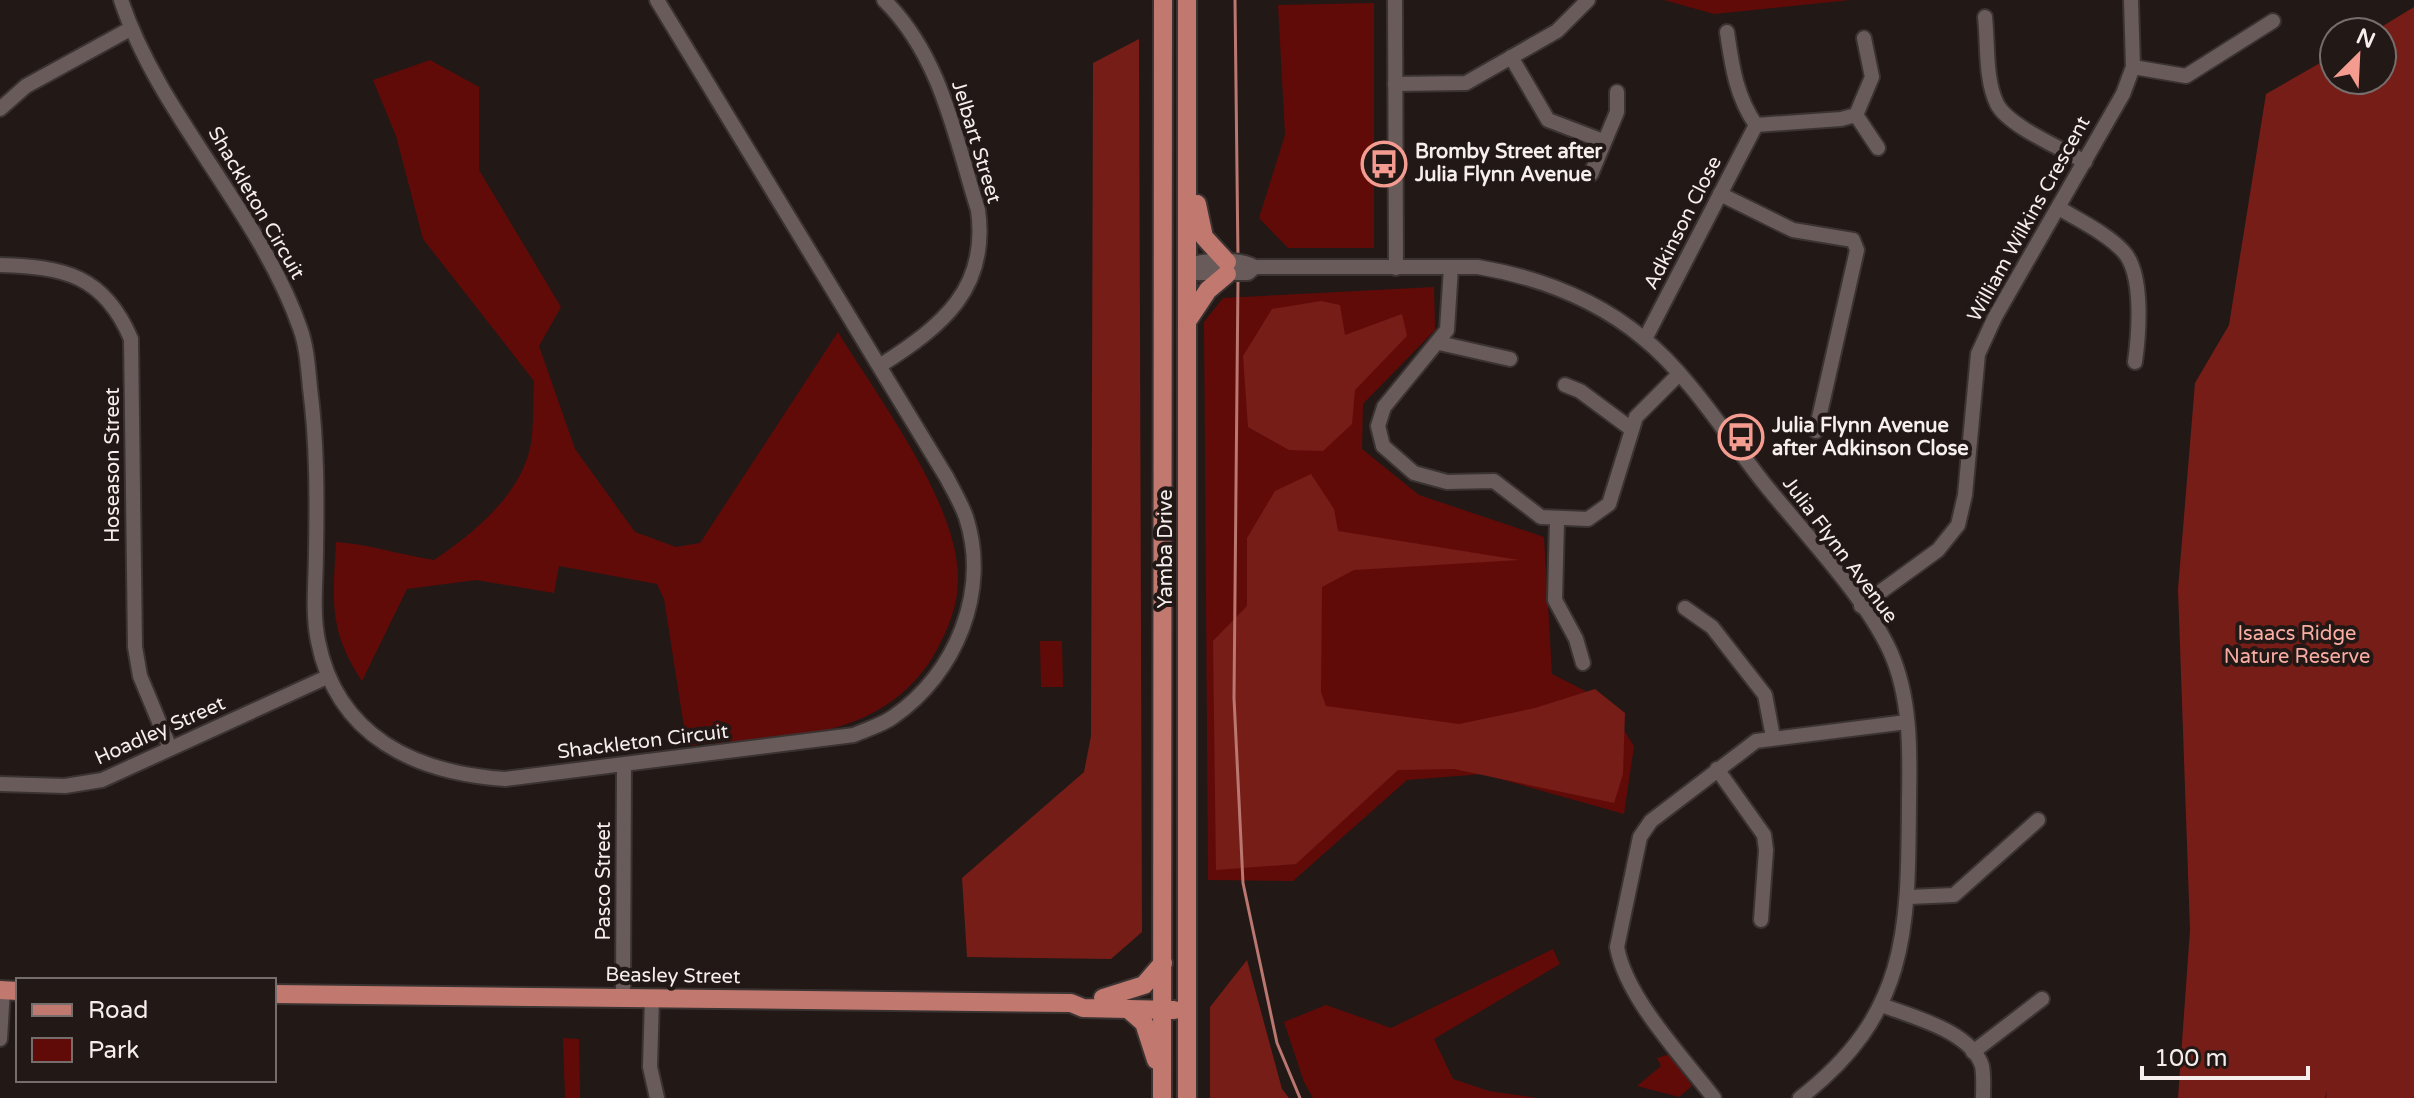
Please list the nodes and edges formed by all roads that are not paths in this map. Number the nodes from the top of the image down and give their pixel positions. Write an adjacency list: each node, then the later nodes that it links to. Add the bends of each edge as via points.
1 (121, 0): 11 (street, Shackleton Circuit)
2 (657, 0): 40 (street, Shackleton Circuit)
3 (884, 0): 40 (street, Jelbart Street, via 930,60 981,233 980,257 961,297 914,344)
4 (1163, 0): 28 (main road, Yamba Drive)
5 (1187, 0): 25 (main road, Yamba Drive)
6 (1395, 0): 16 (street)
7 (1588, 0): 14 (street, via 1557,31)
8 (2131, 0): 15 (street, William Wilkins Crescent)
9 (1985, 17): 23 (street, via 1998,106 2009,118)
10 (2273, 21): 15 (street, via 2186,76)
11 (130, 29): 18 (street, via 26,86); 49 (street, Shackleton Circuit, via 255,235 301,330 317,445 315,618)
12 (1727, 32): 20 (street, via 1742,105)
13 (1864, 38): 19 (street, via 1872,77)
14 (1511, 57): 16 (street, via 1466,83); 21 (street, via 1548,120)
15 (2133, 67): 23 (street, William Wilkins Crescent)
16 (1395, 84): 32 (street)
17 (1617, 92): 21 (street, via 1617,112)
18 (0, 109)
19 (1856, 115): 20 (street); 22 (street)
20 (1756, 125): 26 (street, Adkinson Close)
21 (1603, 141): 24 (street)
22 (1878, 148)
23 (2085, 162): 27 (street, William Wilkins Crescent)
24 (1591, 174)
25 (1188, 175): 31 (main road, via 1204,237); 33 (main road, Yamba Drive)
26 (1720, 194): 35 (street, Adkinson Close); 44 (street, via 1793,230 1857,238)
27 (2059, 208): 39 (street, via 2111,240 2131,263 2140,323); 46 (street, William Wilkins Crescent, via 1978,354 1958,525 1938,550)
28 (1163, 244): 33 (main road); 37 (main road, Yamba Drive)
29 (0, 265): 52 (street, Hoseason Street, via 49,266 77,276 120,313 131,339 135,647 140,676)
30 (1451, 267): 32 (street, Julia Flynn Avenue); 35 (street, Julia Flynn Avenue, via 1511,273 1544,283 1613,316); 36 (street, via 1450,316)
31 (1227, 268): 32 (street, Julia Flynn Avenue, via 1248,273 1255,267); 33 (street, Julia Flynn Avenue); 34 (main road)
32 (1396, 268)
33 (1186, 269): 34 (main road, Yamba Drive); 37 (main road, via 1172,284)
34 (1188, 321): 68 (main road, Yamba Drive)
35 (1645, 339): 41 (street, Julia Flynn Avenue)
36 (1439, 343): 38 (street); 45 (street, via 1384,407 1378,426 1383,446 1429,480 1494,481 1541,517)
37 (1163, 356): 59 (main road, Yamba Drive)
38 (1510, 359)
39 (2135, 362)
40 (881, 365): 53 (street, Shackleton Circuit, via 966,516 973,586 966,623 949,657 922,694 891,719 854,735)
41 (1678, 375): 43 (street); 46 (street, Julia Flynn Avenue)
42 (1565, 385): 43 (street)
43 (1630, 428): 45 (street, via 1609,504 1588,519)
44 (1816, 431)
45 (1557, 520): 48 (street, via 1555,600)
46 (1861, 606): 50 (street, Julia Flynn Avenue, via 1890,652)
47 (1685, 608): 51 (street, via 1712,627 1765,695)
48 (1583, 663)
49 (327, 677): 52 (street, Hoadley Street); 53 (street, Shackleton Circuit, via 371,735 399,755 435,768 505,779)
50 (1907, 722): 51 (street); 57 (street, Julia Flynn Avenue)
51 (1773, 737): 54 (street, via 1756,741)
52 (170, 748): 55 (street, Hoadley Street, via 102,780 65,786)
53 (624, 765): 62 (street, Pasco Street)
54 (1717, 769): 58 (street, via 1764,835); 76 (street, via 1651,821 1640,837 1617,947 1624,975)
55 (0, 784)
56 (2038, 820): 57 (street, via 1954,895)
57 (1909, 897): 69 (street, Julia Flynn Avenue, via 1902,950)
58 (1761, 920)
59 (1163, 961): 64 (main road, via 1144,985); 67 (main road, Yamba Drive)
60 (7, 990): 71 (street)
61 (276, 994): 62 (main road, Beasley Street)
62 (623, 998): 63 (main road, Beasley Street)
63 (652, 998): 66 (main road, Beasley Street); 74 (street, via 650,1067)
64 (1103, 998): 66 (main road, Beasley Street); 67 (main road, Beasley Street)
65 (2042, 999): 72 (street)
66 (1071, 1003): 70 (main road, Beasley Street)
67 (1163, 1005): 68 (main road); 70 (main road, Beasley Street); 73 (main road, Yamba Drive)
68 (1189, 1005): 75 (main road, Yamba Drive)
69 (1882, 1005): 72 (street, via 1952,1035); 77 (street, Julia Flynn Avenue, via 1859,1041)
70 (1128, 1009): 73 (main road, via 1144,1023)
71 (0, 1039)
72 (1973, 1052): 78 (street, via 1982,1067)
73 (1162, 1094)
74 (657, 1098)
75 (1187, 1098)
76 (1714, 1098)
77 (1800, 1098)
78 (1983, 1098)

